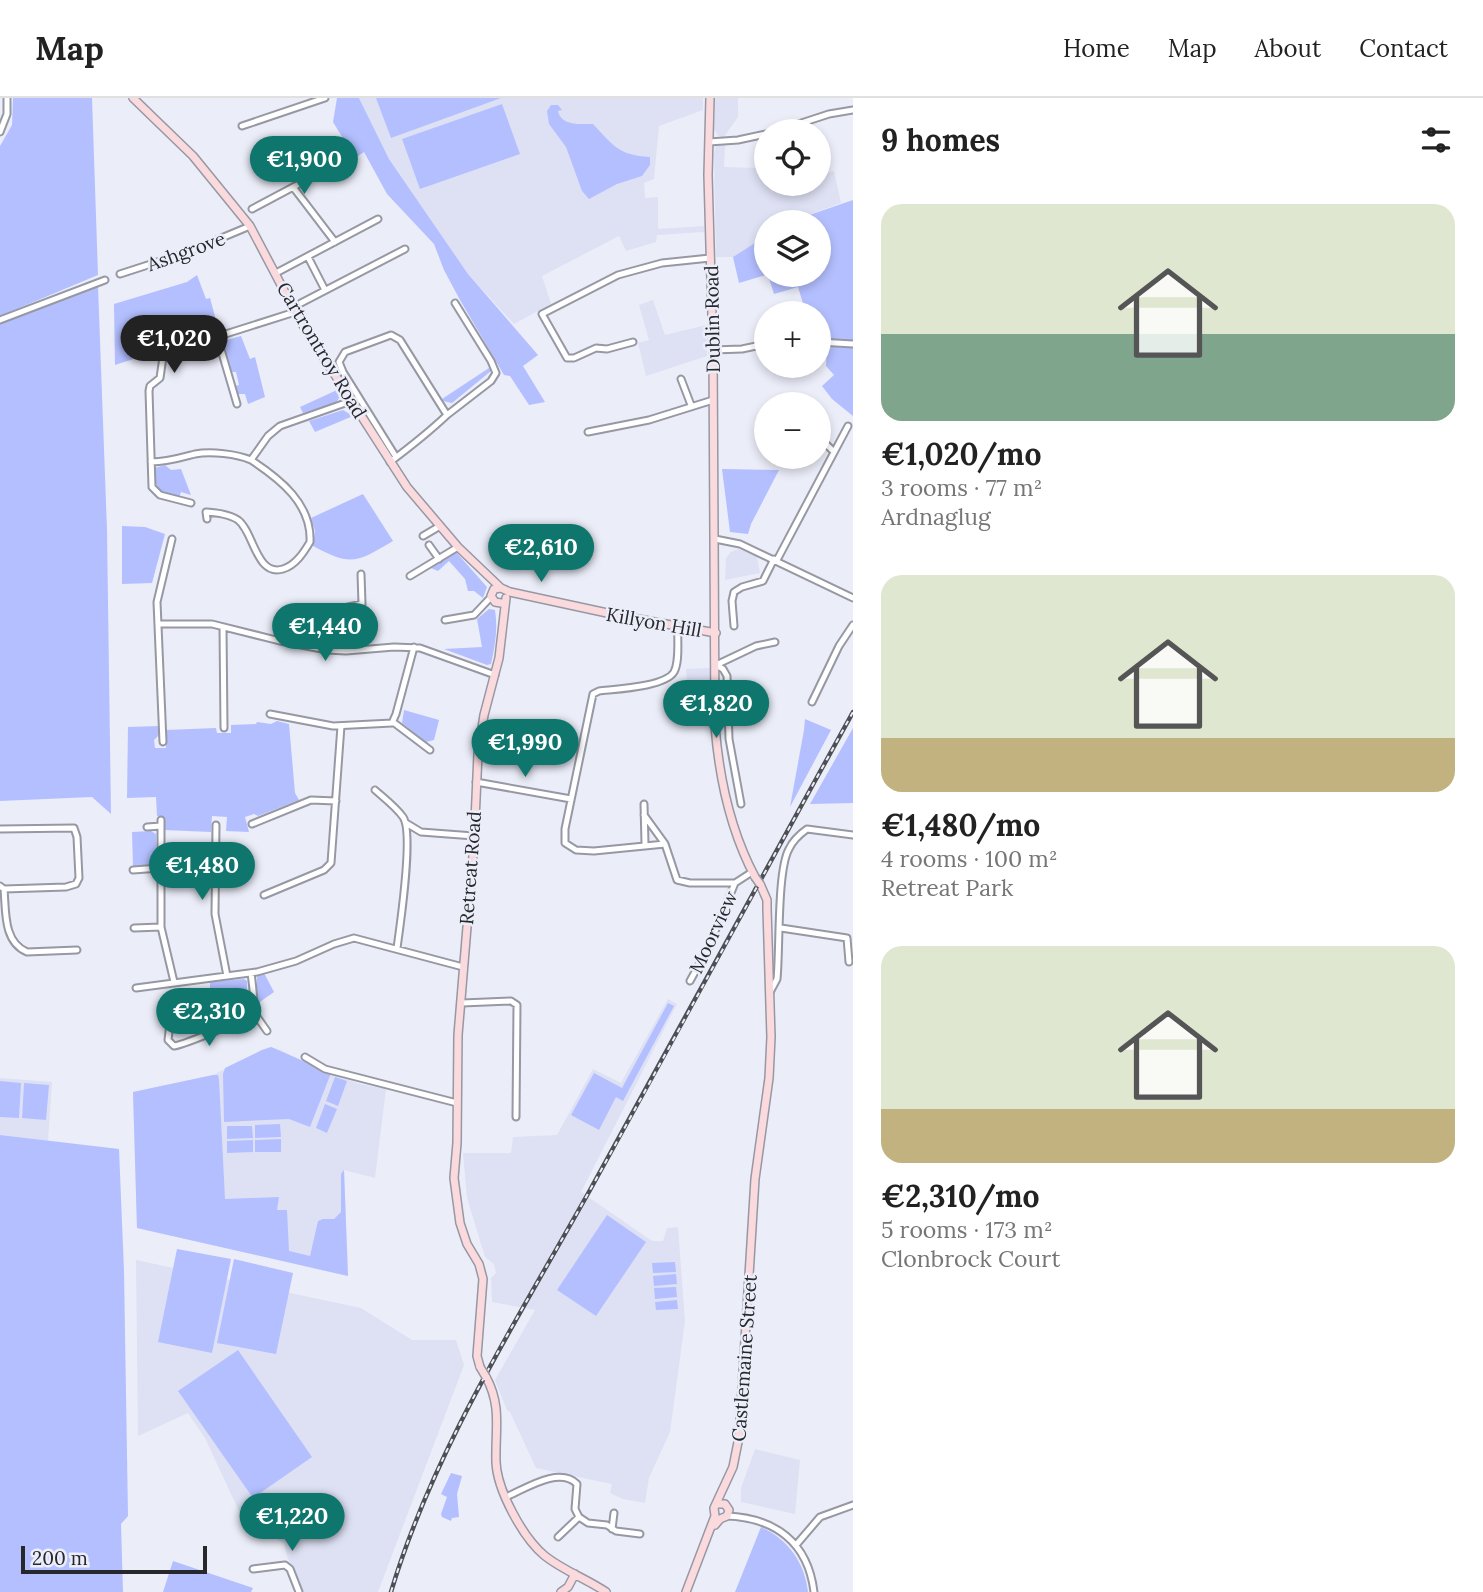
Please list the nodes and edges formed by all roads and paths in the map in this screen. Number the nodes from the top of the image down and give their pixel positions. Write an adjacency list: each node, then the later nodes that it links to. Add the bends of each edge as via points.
1 (7, 98): 8 (street)
2 (133, 98): 15 (street, Cartrontroy Road, via 193,156)
3 (325, 98): 7 (street)
4 (710, 98): 10 (street, Dublin Road)
5 (853, 110): 6 (street)
6 (814, 119)
7 (242, 126)
8 (0, 132)
9 (754, 136): 10 (street)
10 (709, 142): 19 (street, Dublin Road)
11 (344, 160): 12 (street)
12 (293, 187): 13 (street); 16 (street)
13 (252, 209)
14 (378, 219): 16 (street)
15 (250, 226): 20 (street, Cartrontroy Road); 21 (street, Ashgrove)
16 (335, 242): 18 (street)
17 (405, 249): 23 (street)
18 (308, 257): 20 (street); 23 (street)
19 (710, 258): 29 (street, via 663,263 618,275 542,313 567,358); 33 (street, Dublin Road)
20 (276, 273): 26 (street, Cartrontroy Road)
21 (120, 274)
22 (105, 280): 27 (street)
23 (325, 290): 24 (street)
24 (301, 303)
25 (455, 303): 39 (street, via 496,373)
26 (295, 312): 28 (street); 36 (street, Cartrontroy Road)
27 (0, 320)
28 (217, 336): 37 (street); 46 (street, via 163,357 160,378 149,388)
29 (633, 342)
30 (831, 343): 31 (street)
31 (853, 344)
32 (754, 346): 33 (street)
33 (713, 350): 35 (street, Dublin Road)
34 (681, 379): 38 (street)
35 (713, 400): 38 (street); 51 (street, Dublin Road)
36 (351, 401): 44 (street, via 281,426); 45 (street, Cartrontroy Road)
37 (237, 404)
38 (691, 405): 41 (street, via 649,420)
39 (447, 415): 45 (street); 45 (street, via 394,336 342,353 343,372)
40 (848, 426): 43 (street)
41 (587, 432)
42 (831, 449): 43 (street)
43 (834, 452): 54 (street)
44 (251, 460): 46 (street, via 201,454); 48 (street, via 286,487 301,506 310,542 301,555 284,569 272,569 262,562 239,520 206,512)
45 (393, 460): 49 (street, Cartrontroy Road, via 407,487)
46 (151, 462): 47 (street, via 155,492)
47 (191, 503)
48 (206, 519)
49 (440, 526): 52 (street, Cartrontroy Road); 53 (street, via 425,538)
50 (172, 539): 60 (street, via 157,594)
51 (715, 539): 54 (street, via 734,541); 65 (street, Dublin Road)
52 (458, 547): 53 (street); 57 (street, Cartrontroy Road)
53 (439, 559): 56 (street)
54 (775, 560): 58 (street); 62 (street, via 764,581 734,592)
55 (360, 574): 66 (street, via 362,604 344,610)
56 (410, 576)
57 (501, 595): 59 (street, via 472,615); 64 (street, Killyon Hill); 72 (street, Retreat Road, via 504,619)
58 (853, 598)
59 (444, 620)
60 (158, 624): 63 (street); 78 (street)
61 (853, 625): 73 (street)
62 (734, 626)
63 (223, 627): 70 (street, via 307,647); 77 (street)
64 (678, 627): 65 (street, Killyon Hill); 82 (street, via 675,670 669,678 593,694)
65 (716, 633): 71 (street, Dublin Road)
66 (346, 638): 67 (street); 70 (street)
67 (356, 638)
68 (775, 642): 71 (street)
69 (414, 647): 70 (street); 72 (street); 75 (street)
70 (346, 651)
71 (716, 664): 85 (street, via 727,676 729,738); 98 (street, Dublin Road, via 717,743 738,838)
72 (495, 676): 80 (street, Retreat Road, via 481,728)
73 (812, 702)
74 (270, 714): 76 (street)
75 (393, 722): 76 (street); 79 (street)
76 (341, 726): 83 (street)
77 (224, 728)
78 (163, 742)
79 (430, 750)
80 (476, 782): 82 (street); 93 (street, Retreat Road)
81 (375, 790): 87 (street)
82 (571, 799): 94 (street, via 564,837 570,847 594,851)
83 (336, 801): 88 (street, via 311,800); 102 (street, via 329,866)
84 (644, 804): 86 (street)
85 (741, 804)
86 (644, 815): 94 (street); 95 (street)
87 (405, 822): 93 (street, via 421,832); 106 (street)
88 (252, 824)
89 (216, 825): 111 (street, via 215,914)
90 (148, 827): 96 (street, via 161,823)
91 (0, 829): 101 (street, via 75,828 79,878 66,887)
92 (853, 835): 105 (street, via 807,829 799,834 788,850)
93 (474, 836): 109 (street, Retreat Road)
94 (645, 844): 95 (street)
95 (666, 844): 99 (street, Moorview, via 677,880)
96 (160, 869): 97 (street); 103 (street)
97 (133, 870)
98 (754, 874): 99 (street, Moorview); 100 (street, Dublin Road, bridge)
99 (736, 883): 112 (street, Moorview)
100 (760, 884): 115 (street, Castlemaine Street, via 767,900)
101 (2, 888): 107 (street, via 6,927 22,950)
102 (264, 895)
103 (161, 926): 104 (street); 113 (street)
104 (134, 928)
105 (781, 928): 108 (street, via 847,938); 115 (street, via 777,979)
106 (397, 948): 109 (street); 110 (street, via 354,938)
107 (77, 950)
108 (849, 962)
109 (463, 967): 117 (street, Retreat Road)
110 (251, 973): 111 (street); 118 (street)
111 (227, 976): 113 (street)
112 (690, 981)
113 (174, 982): 114 (street)
114 (136, 988)
115 (770, 992): 125 (street, Castlemaine Street, via 769,1078 755,1179 739,1437 723,1489)
116 (173, 998): 118 (street, via 168,1041 174,1046)
117 (461, 1003): 121 (street, Retreat Road, via 455,1035); 122 (street, via 511,1001 517,1005)
118 (253, 1012): 119 (street)
119 (267, 1031)
120 (305, 1057): 121 (street, via 326,1069)
121 (457, 1102): 123 (street, Retreat Road, bridge, via 457,1203 467,1244 483,1279 477,1356 496,1402 496,1462)
122 (516, 1117)
123 (506, 1497): 127 (street, via 554,1477 573,1480); 133 (street, via 544,1555)
124 (853, 1506): 131 (street, via 820,1517)
125 (722, 1511): 131 (street, via 774,1527); 137 (street, Castlemaine Street, via 708,1531)
126 (614, 1513): 128 (street)
127 (579, 1517): 128 (street); 130 (street)
128 (612, 1529): 129 (street)
129 (640, 1534)
130 (558, 1537)
131 (796, 1545): 138 (street)
132 (253, 1569): 134 (street, via 285,1565)
133 (575, 1574): 135 (street); 136 (street)
134 (299, 1592)
135 (561, 1592)
136 (606, 1592)
137 (686, 1592)
138 (814, 1592)

